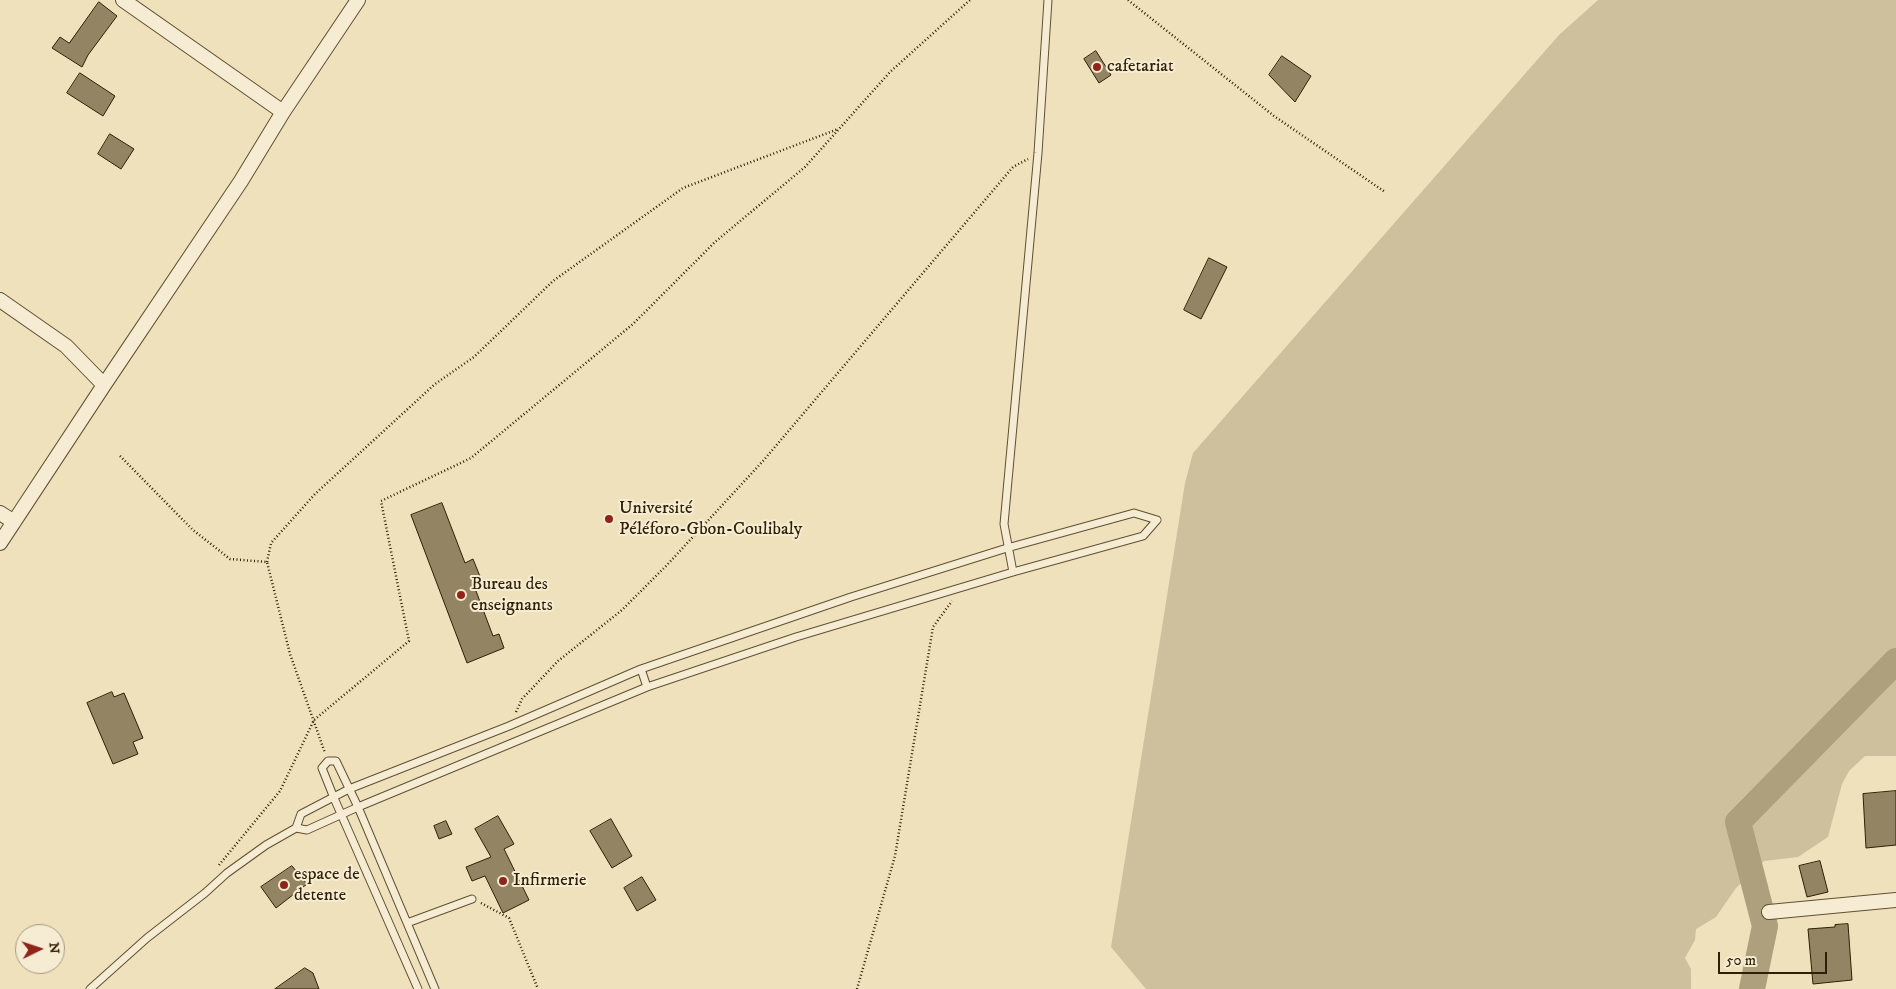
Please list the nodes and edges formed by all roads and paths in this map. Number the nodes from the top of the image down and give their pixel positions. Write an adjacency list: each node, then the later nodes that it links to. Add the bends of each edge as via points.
1 (123, 0): 6 (street)
2 (358, 0): 6 (street)
3 (970, 0): 7 (path, via 890,72)
4 (1048, 0): 8 (lane)
5 (1128, 0): 9 (path, via 1274,116)
6 (283, 112): 11 (street, via 241,181)
7 (840, 128): 17 (path, via 683,188 553,281 474,357 435,384 315,494 271,543); 22 (path, via 805,167 715,242 634,324 471,458 381,501 409,641)
8 (1038, 153): 16 (lane, via 1004,524); 23 (path, via 1013,168 762,461 667,565 622,610 558,661 522,698)
9 (1385, 192)
10 (0, 300): 11 (street, via 66,346)
11 (104, 385): 14 (street)
12 (120, 456): 17 (path, via 193,530 230,559)
13 (0, 513): 14 (street)
14 (14, 522): 15 (street)
15 (0, 543)
16 (1008, 548): 18 (lane); 18 (lane, via 1134,513 1157,520 1143,536); 20 (lane, via 851,597)
17 (267, 562): 22 (path, via 290,654)
18 (1013, 572): 19 (lane)
19 (961, 588): 21 (lane, via 796,637); 39 (path, via 933,627 895,856)
20 (641, 669): 21 (lane); 23 (lane)
21 (647, 687): 27 (lane)
22 (314, 720): 24 (path); 30 (path, via 280,791)
23 (509, 726): 25 (lane)
24 (328, 761): 25 (lane, via 336,761); 26 (lane, via 322,768)
25 (349, 790): 26 (lane); 27 (lane)
26 (334, 798): 28 (lane); 29 (lane, via 302,814)
27 (358, 807): 28 (lane); 34 (lane)
28 (342, 815): 29 (lane, via 307,830); 36 (lane)
29 (296, 828): 35 (lane, via 227,874 146,938)
30 (216, 870)
31 (472, 899): 34 (lane); 38 (path, via 509,918)
32 (1896, 900): 33 (street)
33 (1769, 912)
34 (407, 923): 37 (lane)
35 (90, 989)
36 (418, 989)
37 (435, 989)
38 (538, 989)
39 (857, 989)

